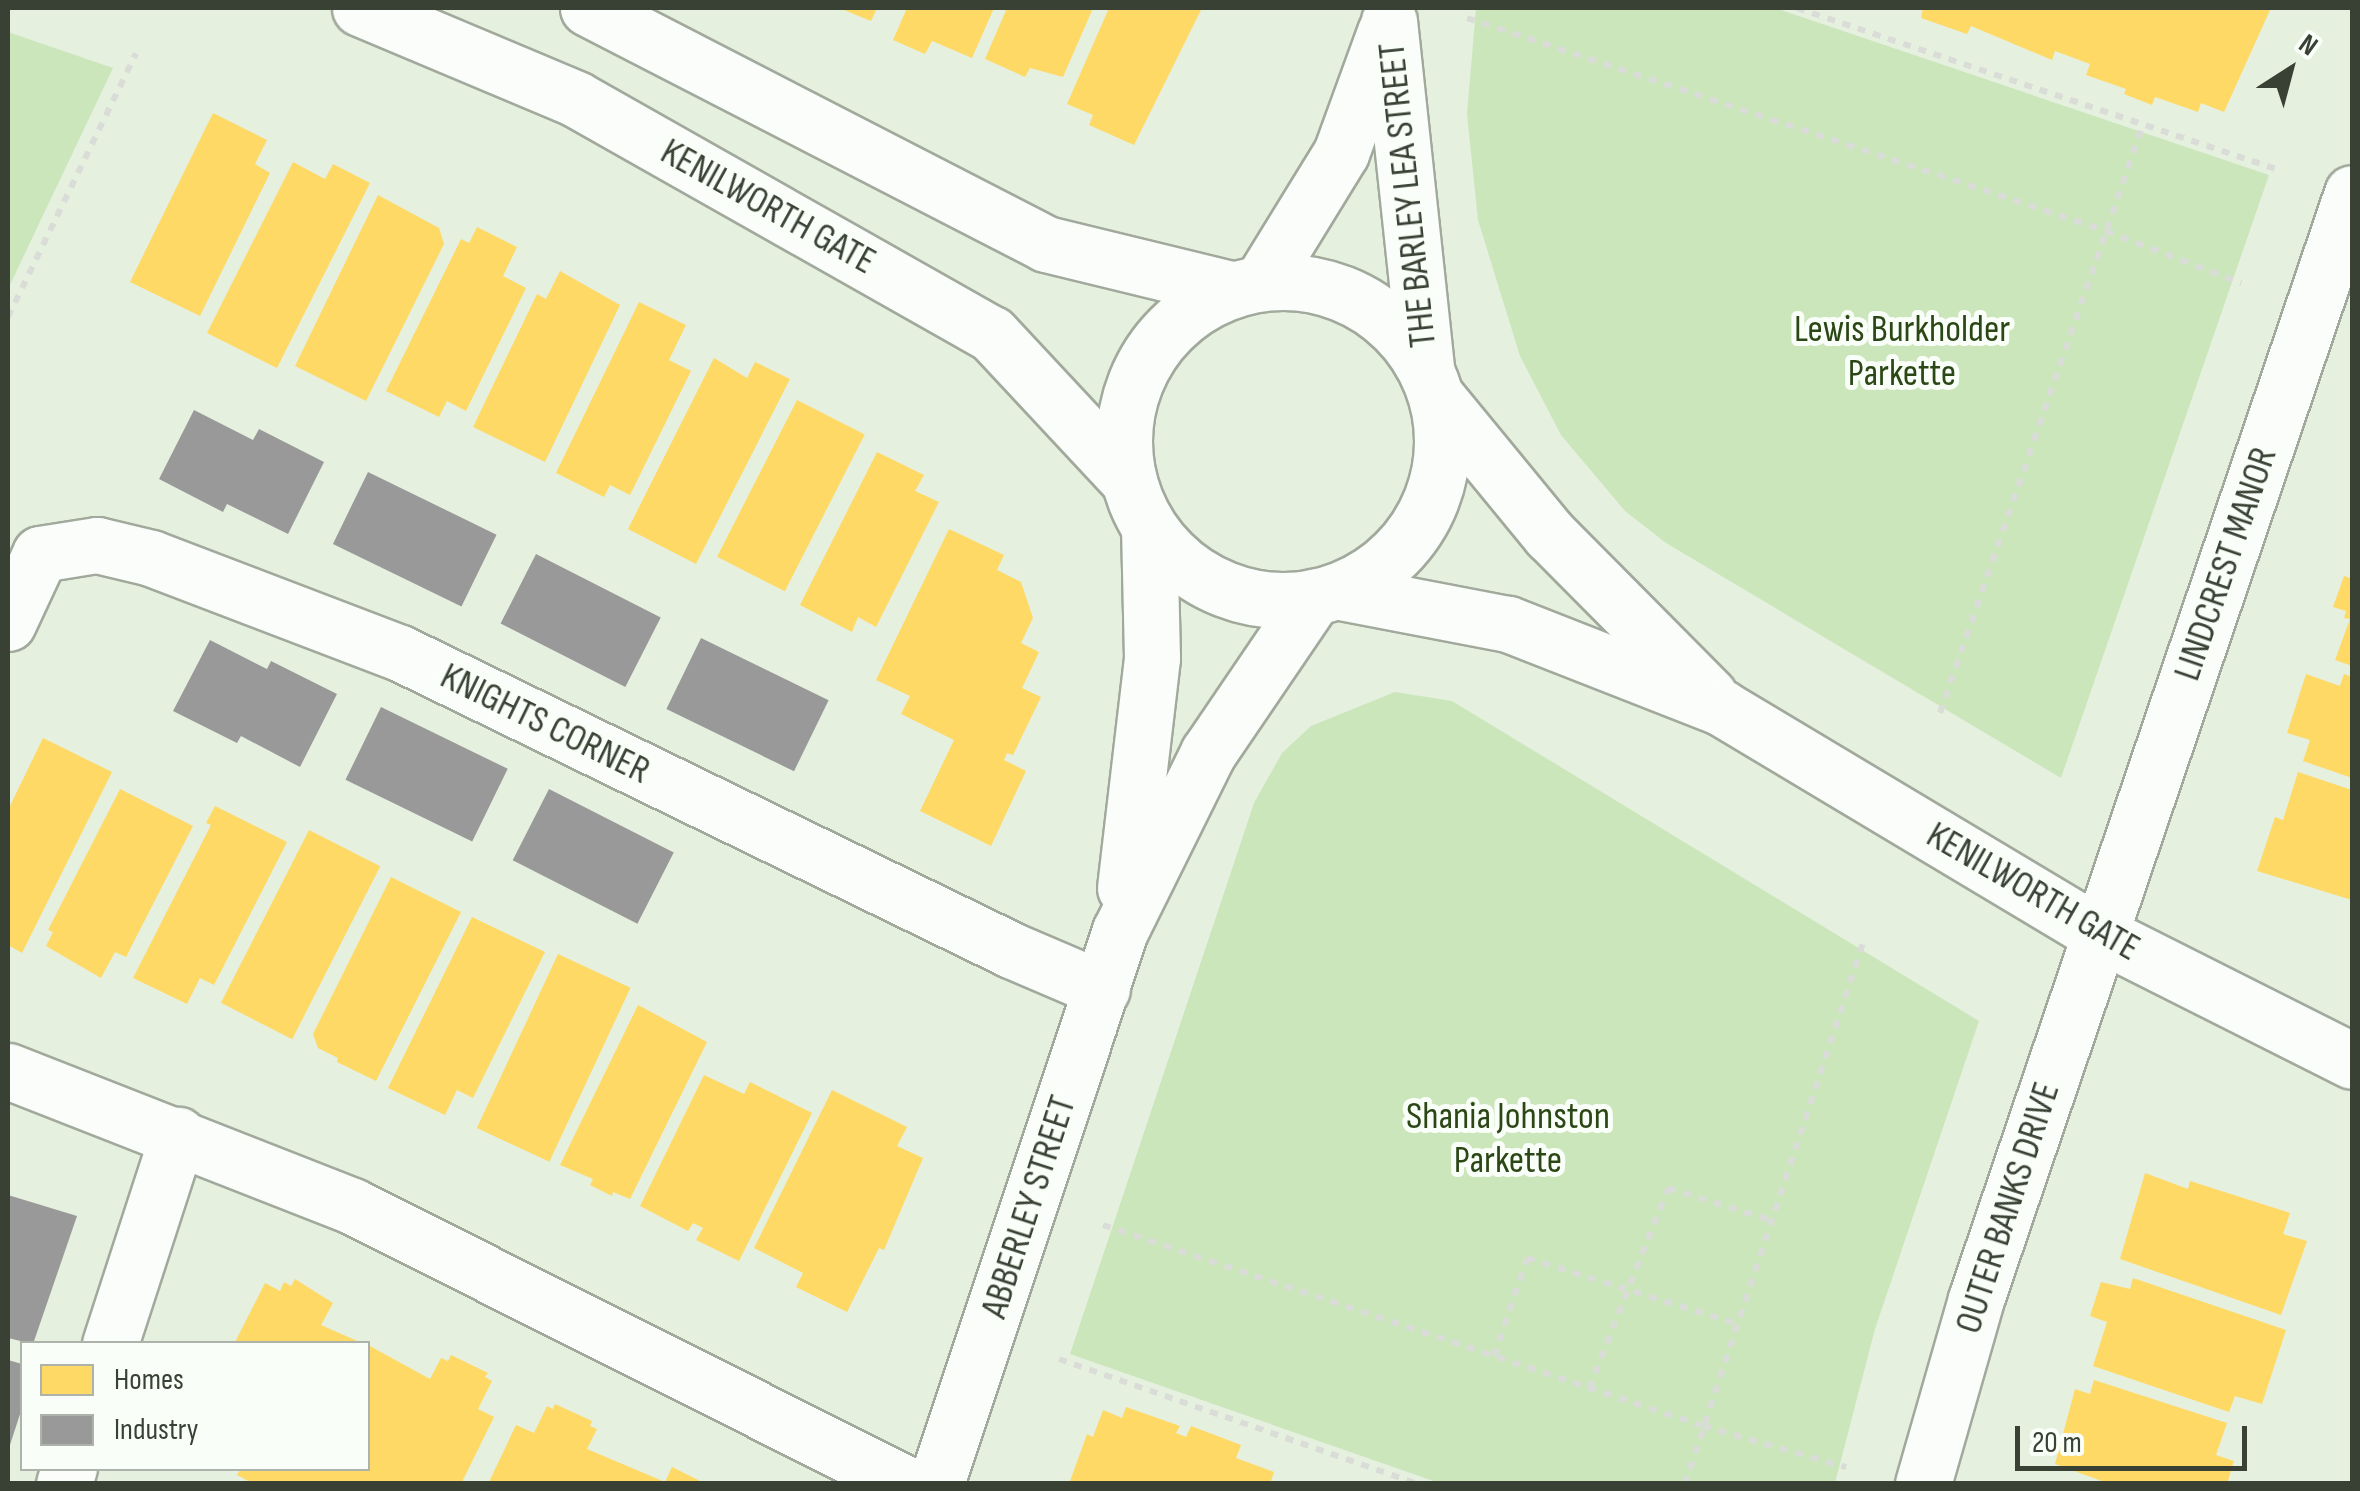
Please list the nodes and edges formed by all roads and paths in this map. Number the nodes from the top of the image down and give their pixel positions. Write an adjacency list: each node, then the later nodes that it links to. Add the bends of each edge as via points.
1 (360, 8): 15 (street, KENILWORTH GATE, via 576,99 979,326)
2 (588, 8): 12 (street, via 1046,244)
3 (1797, 8): 7 (path)
4 (1390, 14): 12 (street, THE BARLEY LEA STREET, via 1340,153); 14 (street, THE BARLEY LEA STREET)
5 (1467, 18): 10 (path)
6 (136, 52): 13 (path)
7 (2143, 124): 8 (path); 10 (path)
8 (2280, 170)
9 (2352, 193): 22 (street, LINDCREST MANOR)
10 (2106, 232): 11 (path); 20 (path)
11 (2241, 283)
12 (1245, 286): 14 (street, via 1321,286 1364,302 1401,331); 15 (street, via 1189,311 1155,344 1132,385 1122,432)
13 (8, 317)
14 (1432, 384): 17 (street, via 1441,462 1435,493 1414,535 1380,568); 19 (street, KENILWORTH GATE, via 1550,535)
15 (1127, 478): 16 (street)
16 (1149, 528): 17 (street, via 1186,568 1233,594 1286,601); 21 (street, ABBERLEY STREET, via 1152,658)
17 (1327, 594): 19 (street, KENILWORTH GATE, via 1508,624); 21 (street, ABBERLEY STREET, via 1208,753)
18 (8, 623): 24 (street, KNIGHTS CORNER, via 40,554 97,545 152,558 400,654)
19 (1722, 708): 22 (street, KENILWORTH GATE)
20 (1940, 713)
21 (1120, 930): 24 (street, ABBERLEY STREET)
22 (2100, 934): 25 (street, KENILWORTH GATE); 42 (street, OUTER BANKS DRIVE, via 1976,1298)
23 (1862, 943): 28 (path)
24 (1102, 989): 39 (street, ABBERLEY STREET)
25 (2352, 1061)
26 (8, 1070): 27 (street)
27 (178, 1135): 32 (street); 38 (street, via 352,1206)
28 (1773, 1222): 30 (path, via 1668,1188); 31 (path)
29 (1104, 1226): 33 (path)
30 (1630, 1290): 31 (path); 33 (path, via 1527,1258); 35 (path)
31 (1738, 1324): 36 (path)
32 (111, 1341)
33 (1494, 1356): 35 (path)
34 (1059, 1360): 40 (path)
35 (1589, 1388): 36 (path)
36 (1703, 1426): 37 (path); 41 (path)
37 (1846, 1467)
38 (906, 1484)
39 (936, 1484)
40 (1418, 1484)
41 (1685, 1484)
42 (1923, 1484)

